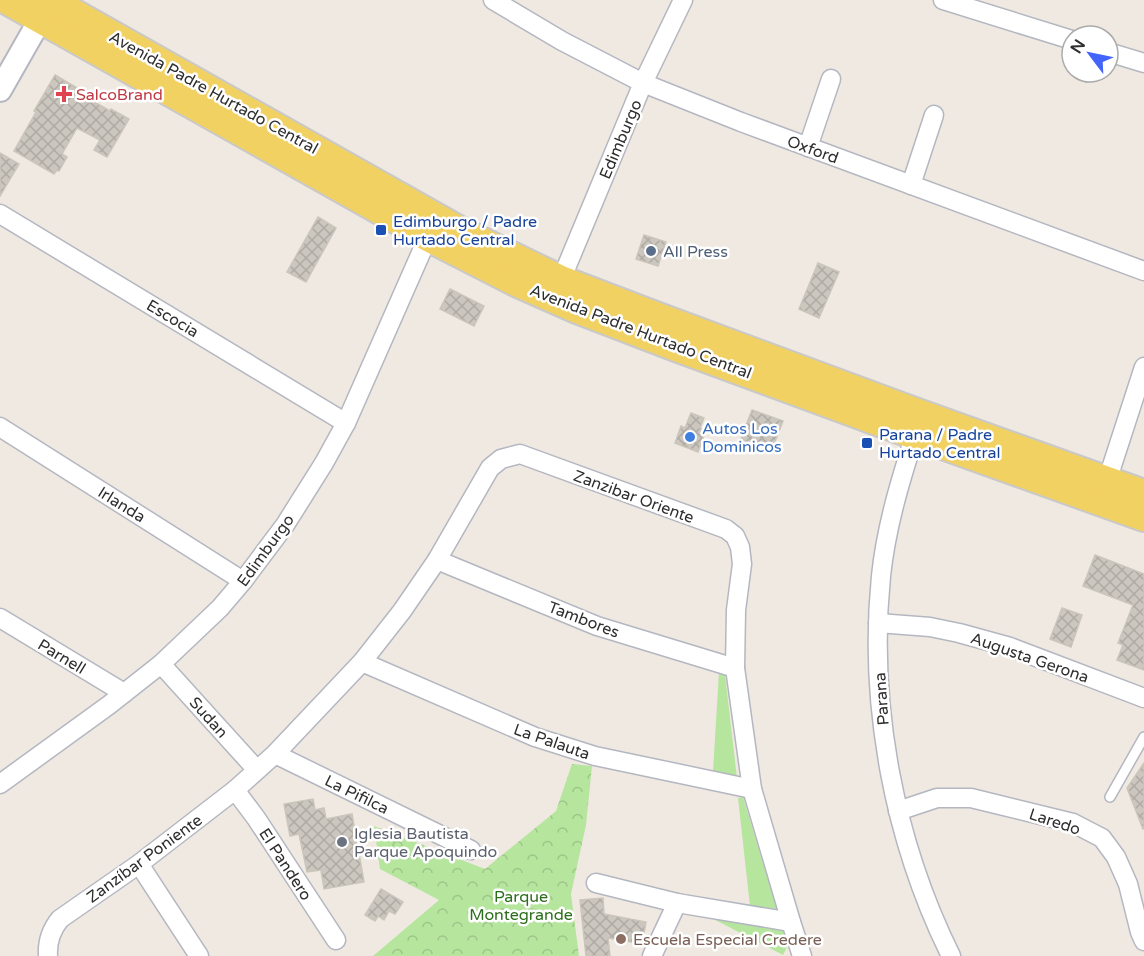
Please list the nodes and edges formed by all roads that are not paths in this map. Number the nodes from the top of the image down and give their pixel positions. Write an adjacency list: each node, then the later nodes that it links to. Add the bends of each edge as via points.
1 (7, 0): 5 (main road, Avenida Padre Hurtado Central)
2 (494, 0): 10 (street, Oxford)
3 (683, 0): 10 (street, Edimburgo)
4 (943, 0): 6 (street)
5 (48, 5): 11 (street); 16 (main road, Avenida Padre Hurtado Central); 18 (main road, Avenida Padre Hurtado Central, via 450,225)
6 (1060, 36)
7 (1120, 56): 8 (street)
8 (1144, 63)
9 (831, 80): 13 (street)
10 (643, 83): 13 (street, Oxford); 18 (street, Edimburgo)
11 (0, 90)
12 (934, 115): 14 (street)
13 (808, 147): 14 (street, Oxford)
14 (911, 185): 17 (street, Oxford)
15 (0, 214): 20 (street, Escocia)
16 (428, 237): 20 (street, Edimburgo); 22 (main road, Avenida Padre Hurtado Central, via 577,309)
17 (1144, 271)
18 (561, 280): 23 (main road, Avenida Padre Hurtado Central)
19 (1144, 367): 23 (street)
20 (346, 423): 27 (street, Edimburgo, via 285,525)
21 (0, 427): 27 (street, Irlanda)
22 (915, 435): 25 (main road, Avenida Padre Hurtado Central); 29 (street, Parana, via 888,536)
23 (1107, 481): 24 (main road, Avenida Padre Hurtado Central)
24 (1144, 494)
25 (1144, 516)
26 (437, 560): 30 (street, Zanzibar Oriente); 32 (street, Tambores, via 597,626); 32 (street, Zanzibar Oriente, via 490,468 501,459 520,454 726,529 735,536 742,564)
27 (243, 581): 31 (street, Edimburgo)
28 (0, 618): 33 (street, Parnell)
29 (878, 623): 34 (street, Augusta Gerona, via 930,627 980,638); 42 (street, Parana, via 884,736)
30 (362, 662): 36 (street, Zanzibar Oriente); 39 (street, La Palauta, via 535,737 595,756)
31 (161, 664): 33 (street, Edimburgo); 37 (street, Sudan)
32 (735, 668): 39 (street, Zanzibar Oriente)
33 (124, 693): 38 (street, Edimburgo)
34 (1144, 698)
35 (1144, 737): 41 (lane)
36 (274, 754): 37 (street, Zanzibar Oriente); 43 (street, La Pifilca)
37 (257, 770): 40 (street, Zanzíbar Poniente)
38 (0, 784)
39 (752, 789): 47 (street, Zanzibar Oriente)
40 (235, 790): 44 (street, Zanzíbar Poniente); 48 (street, El Pandero)
41 (1110, 797)
42 (898, 811): 49 (street, Laredo, via 937,798 971,798 1073,823 1102,838 1128,884); 54 (street, Parana, via 918,878)
43 (471, 850)
44 (139, 864): 51 (street, Zanzíbar Poniente, via 60,919 48,940); 52 (street)
45 (596, 883): 46 (street)
46 (677, 903): 47 (street); 53 (street)
47 (791, 922): 50 (street, Zanzibar Oriente)
48 (336, 940)
49 (1144, 941)
50 (796, 952)
51 (48, 956)
52 (199, 956)
53 (652, 956)
54 (951, 956)

